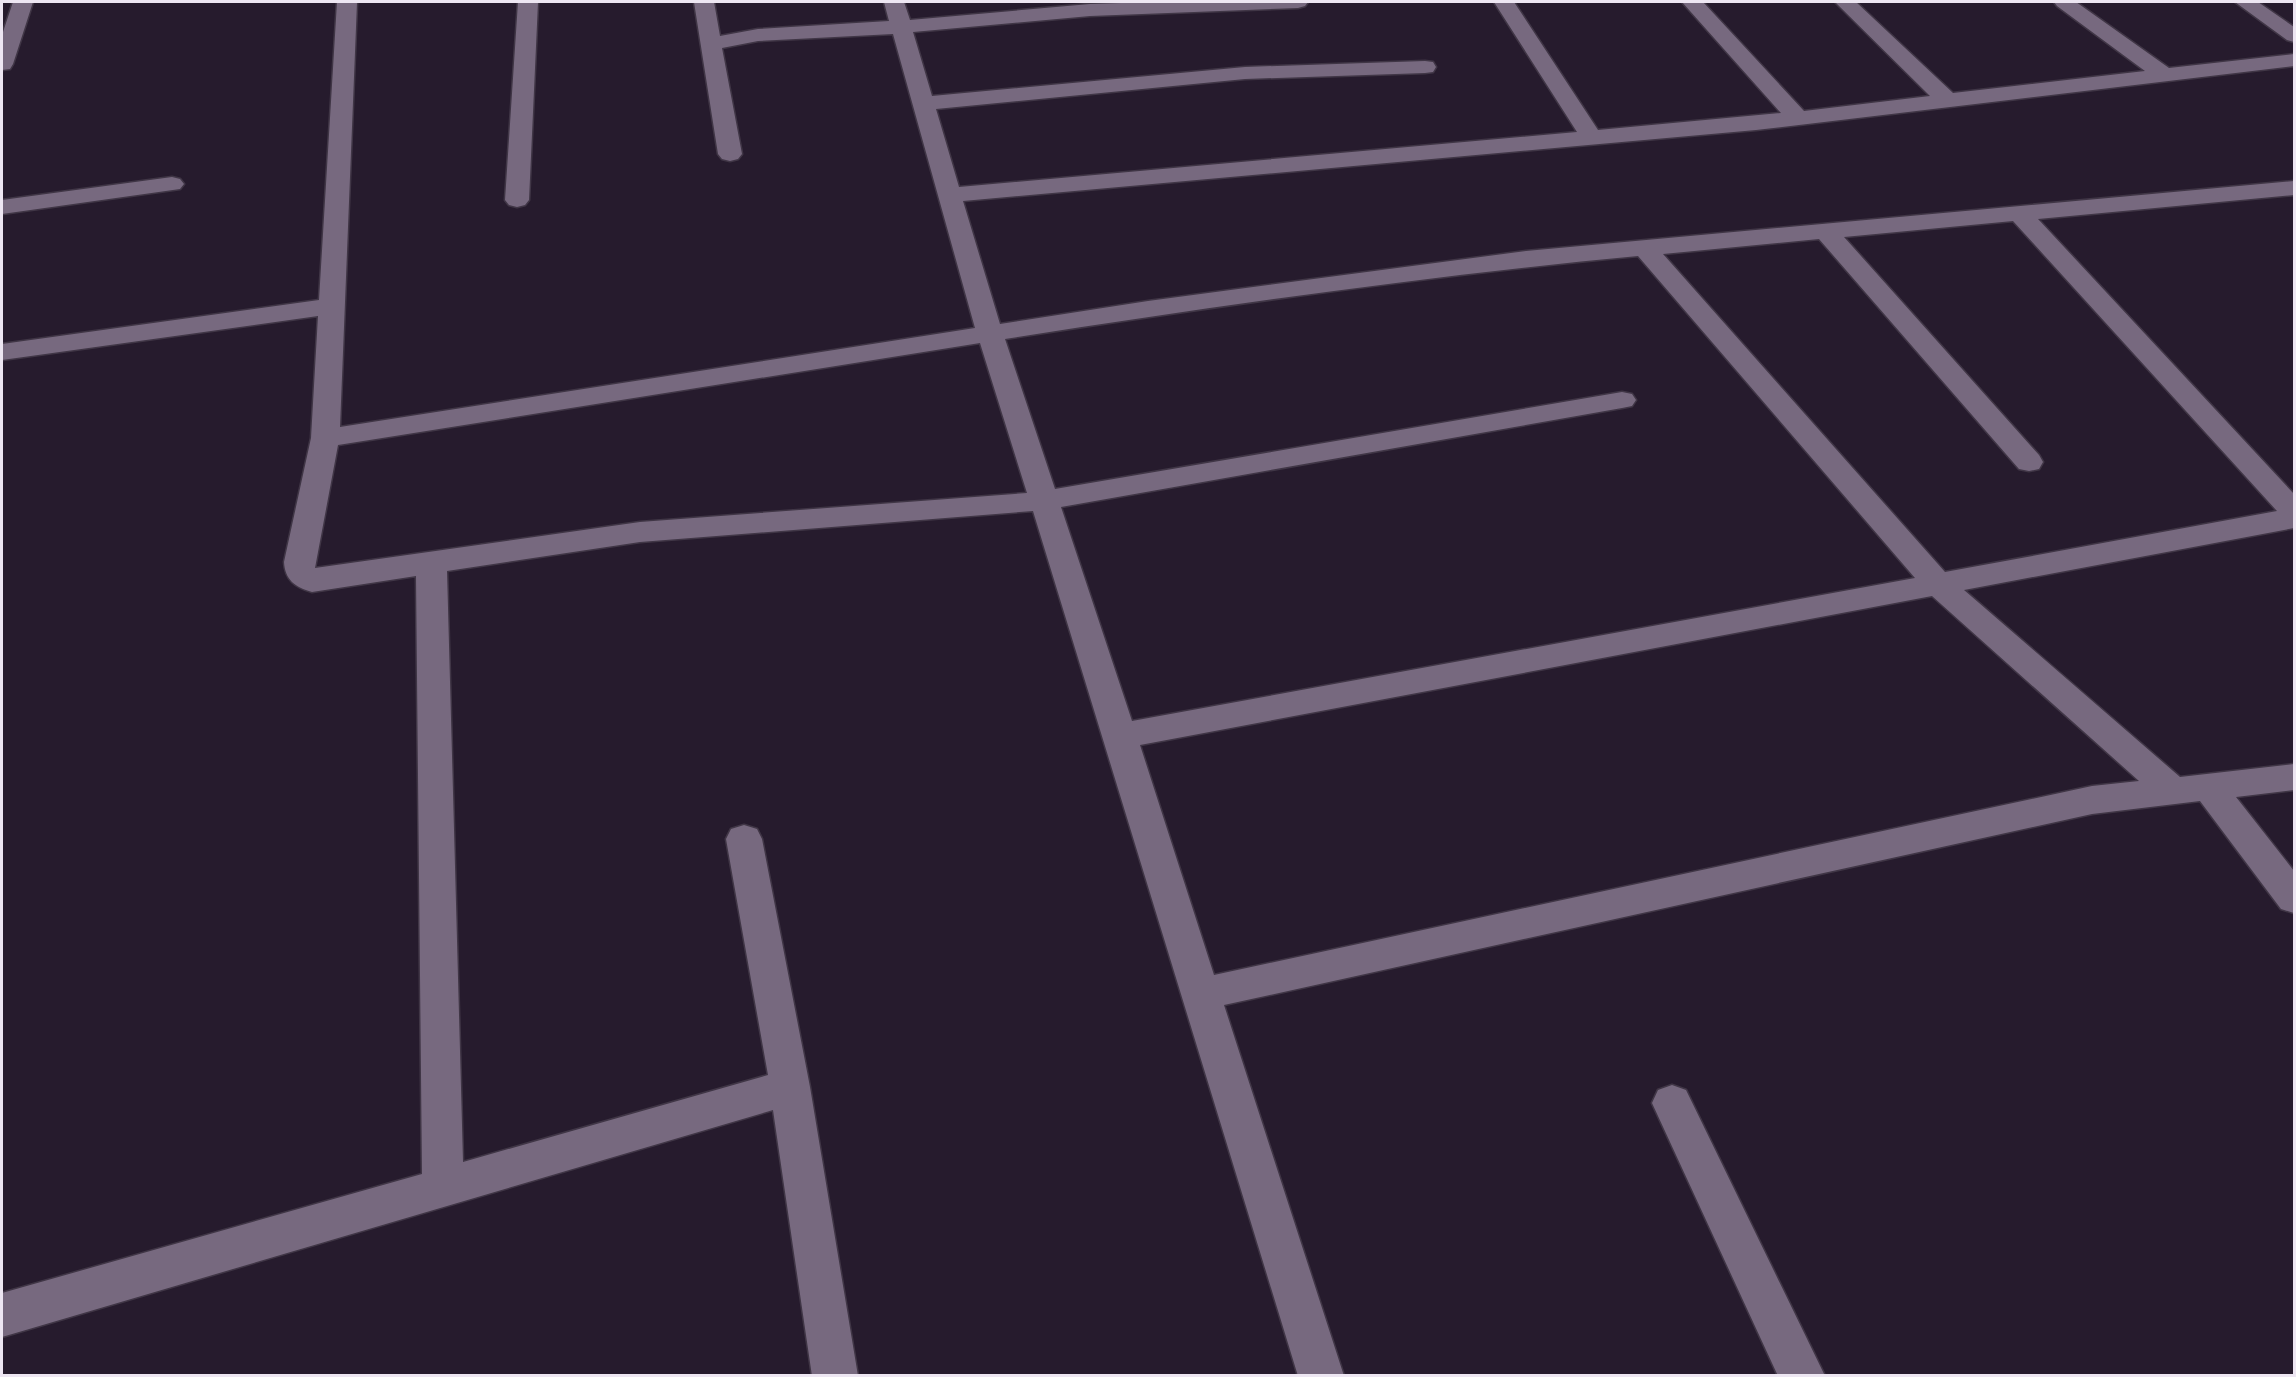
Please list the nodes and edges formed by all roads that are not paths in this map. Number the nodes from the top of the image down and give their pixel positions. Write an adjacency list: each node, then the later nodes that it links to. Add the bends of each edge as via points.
1 (23, 2): 17 (street)
2 (347, 2): 33 (street)
3 (528, 2): 28 (street)
4 (704, 2): 15 (street)
5 (894, 2): 13 (street)
6 (1298, 2): 12 (street)
7 (1504, 2): 23 (street)
8 (1692, 2): 22 (street)
9 (1845, 2): 20 (street)
10 (2064, 2): 19 (street)
11 (2245, 2): 14 (street)
12 (1224, 3): 13 (street)
13 (901, 27): 15 (street, via 758,35); 21 (street)
14 (2295, 36)
15 (711, 44): 24 (street)
16 (2295, 60): 19 (street)
17 (2, 64)
18 (1425, 67): 21 (street, via 1245,73)
19 (2165, 75): 20 (street)
20 (1948, 101): 22 (street)
21 (923, 104): 27 (street)
22 (1798, 118): 23 (street)
23 (1592, 138): 27 (street)
24 (730, 154)
25 (172, 184): 29 (street)
26 (2295, 188): 30 (street)
27 (949, 195): 34 (street)
28 (517, 200)
29 (2, 207)
30 (2020, 214): 31 (street); 40 (street)
31 (1826, 232): 32 (street); 38 (street)
32 (1645, 249): 34 (street, via 1526,259); 43 (street)
33 (332, 306): 35 (street); 37 (street)
34 (990, 334): 37 (street); 39 (street)
35 (2, 352)
36 (1622, 400): 39 (street)
37 (325, 438): 42 (street, via 300,573 312,582)
38 (2029, 462)
39 (1043, 501): 42 (street, via 639,532); 44 (street)
40 (2295, 512)
41 (2295, 519): 43 (street)
42 (430, 563): 52 (street)
43 (1938, 584): 44 (street); 46 (street, via 2173,791)
44 (1120, 736): 49 (street)
45 (2295, 777): 46 (street)
46 (2209, 787): 48 (street); 49 (street, via 2092,800 2002,818)
47 (744, 839): 50 (street)
48 (2295, 898)
49 (1202, 994): 55 (street)
50 (790, 1087): 52 (street); 54 (street)
51 (1672, 1103): 56 (street)
52 (443, 1188): 53 (street)
53 (2, 1315)
54 (835, 1376)
55 (1322, 1376)
56 (1802, 1376)

